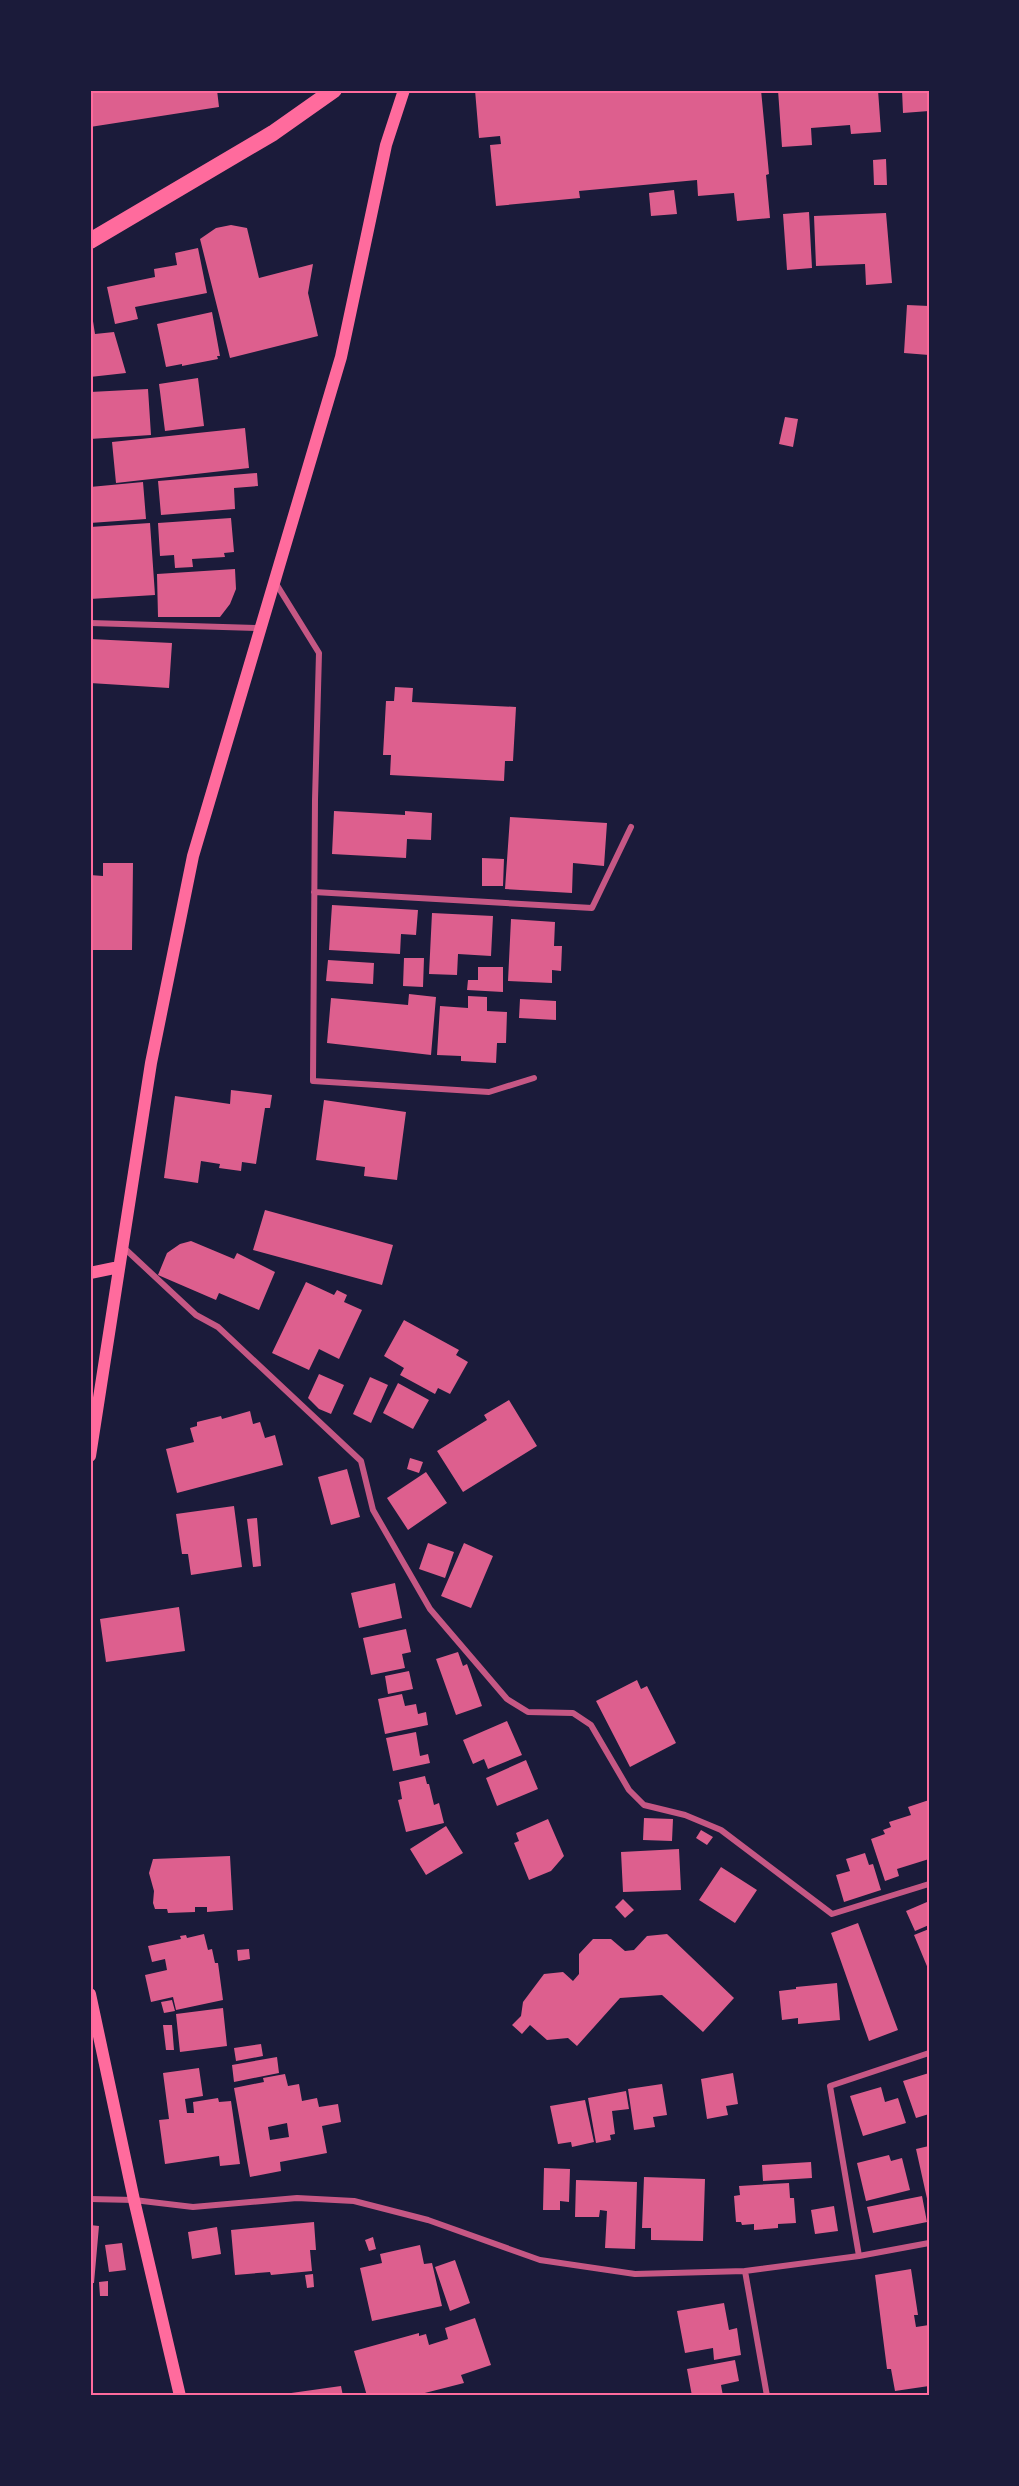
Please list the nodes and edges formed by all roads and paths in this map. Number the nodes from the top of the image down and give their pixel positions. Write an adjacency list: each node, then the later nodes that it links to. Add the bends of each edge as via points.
1 (334, 90): 3 (highway, via 273,134)
2 (404, 90): 4 (main road, via 386,145 341,357)
3 (90, 241)
4 (274, 581): 6 (main road); 8 (street, via 319,653)
5 (90, 623): 6 (street)
6 (261, 628): 10 (main road, via 193,856 152,1063)
7 (631, 827): 8 (street, via 592,908)
8 (314, 892): 9 (street, via 313,1081 489,1092)
9 (534, 1078)
10 (122, 1246): 11 (main road); 14 (street, via 196,1315 219,1327 361,1461 373,1510 430,1609 507,1699 528,1712 573,1713 591,1725 629,1790 644,1805 685,1815 721,1830 832,1914)
11 (119, 1267): 12 (main road); 13 (main road)
12 (90, 1273)
13 (90, 1456)
14 (929, 1884)
15 (90, 1994): 18 (main road)
16 (929, 2053): 20 (street, via 830,2086)
17 (90, 2199): 18 (street)
18 (134, 2200): 21 (street, via 194,2207 297,2198 354,2201 428,2220 540,2260 635,2274); 22 (main road)
19 (929, 2243): 20 (street)
20 (859, 2256): 21 (street)
21 (745, 2271): 23 (street)
22 (180, 2396)
23 (767, 2396)

